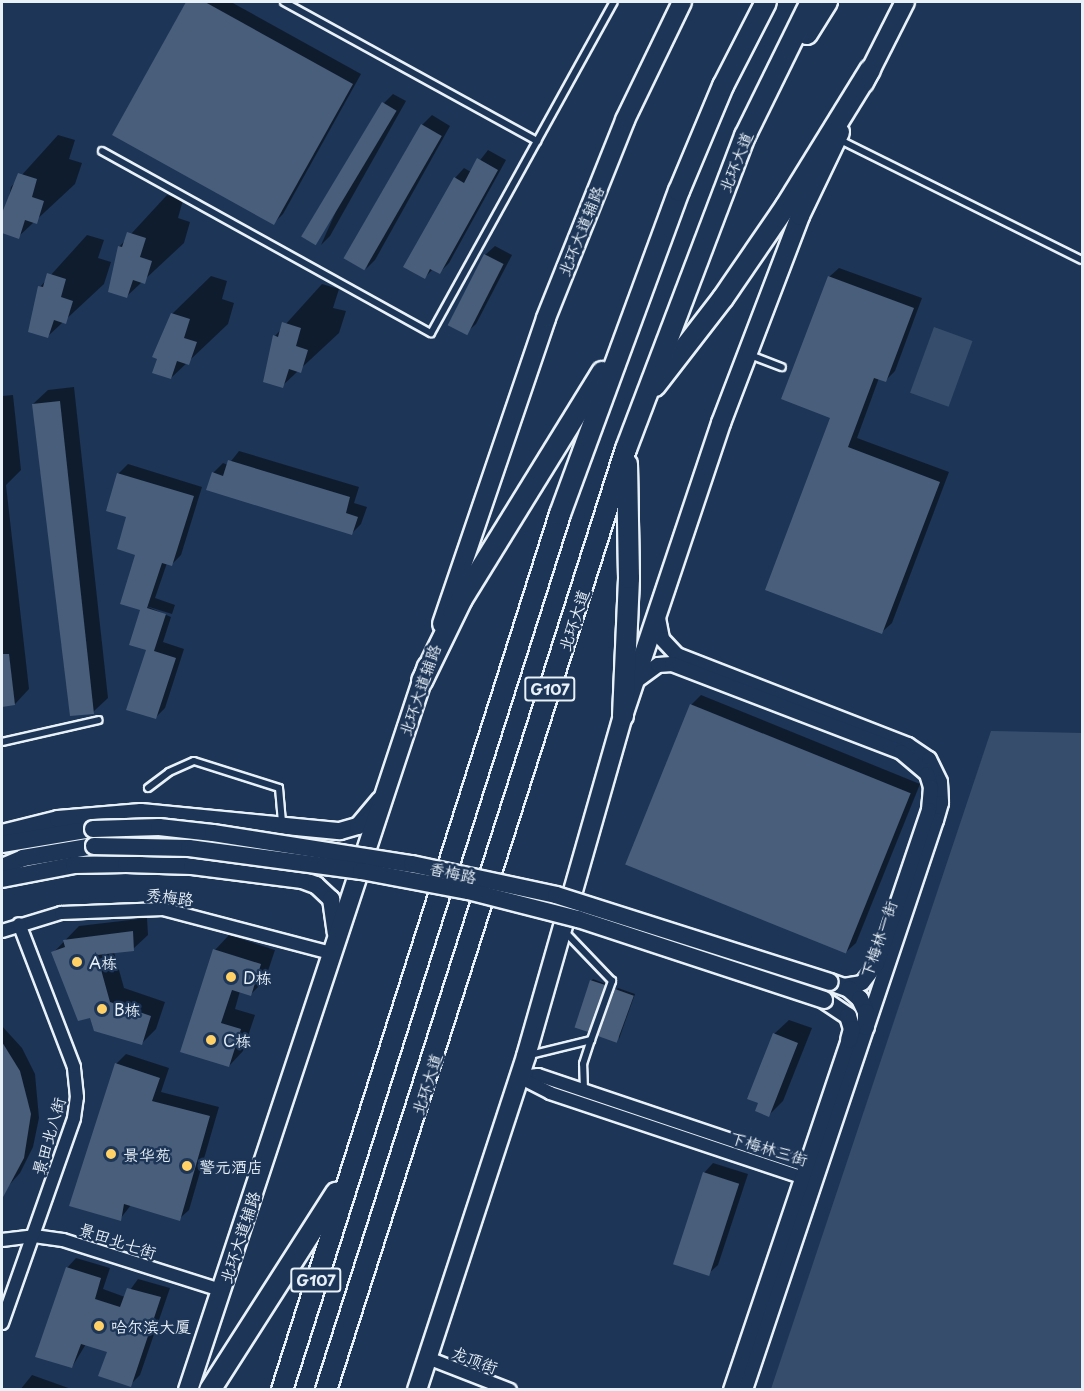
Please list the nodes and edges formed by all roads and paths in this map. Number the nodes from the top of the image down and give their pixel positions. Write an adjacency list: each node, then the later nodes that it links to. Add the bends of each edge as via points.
1 (284, 2): 13 (lane)
2 (614, 2): 13 (lane)
3 (682, 2): 23 (main road, 北环大道辅路, via 625,120 546,318)
4 (751, 2): 10 (highway)
5 (766, 2): 10 (highway, G107)
6 (811, 2): 11 (highway, 北环大道 / G107)
7 (827, 2): 11 (highway)
8 (905, 2): 9 (main road)
9 (870, 70): 12 (main road); 19 (highway, via 730,289)
10 (723, 86): 16 (highway, G107)
11 (745, 136): 19 (highway, 北环大道 / G107)
12 (837, 138): 15 (lane); 17 (main road, via 800,216)
13 (537, 141): 14 (lane, via 431,333)
14 (102, 151)
15 (1083, 260)
16 (628, 328): 23 (highway, via 462,599); 48 (highway, G107, via 560,514)
17 (747, 354): 18 (lane); 21 (main road)
18 (782, 367)
19 (643, 402): 20 (highway, 北环大道 / G107)
20 (626, 449): 25 (highway, via 629,578); 55 (highway, 北环大道 / G107)
21 (658, 618): 22 (street, via 662,639); 24 (main road)
22 (674, 660): 24 (street, via 658,665); 41 (street, 下梅林一街, via 901,752 927,774 931,787 929,810 877,964 862,983); 42 (street, 下梅林一街, via 902,742 925,755 936,770 941,803)
23 (422, 681): 29 (main road, 北环大道辅路)
24 (636, 681): 25 (main road)
25 (623, 716): 38 (main road)
26 (99, 720): 27 (lane)
27 (2, 742)
28 (148, 788): 30 (lane, via 169,772 194,761 279,788)
29 (384, 793): 31 (main road, via 358,826 340,831); 40 (main road, 北环大道辅路)
30 (282, 824): 31 (main road); 32 (main road, via 141,812 58,819)
31 (307, 827): 36 (main road, via 316,835 323,852 313,872)
32 (2, 833)
33 (2, 844): 41 (main road, 香梅路, bridge, via 93,829 159,827 412,864 566,897)
34 (2, 867): 44 (main road, 香梅路, bridge, via 24,858 94,846 189,848 361,871 468,891 578,919 824,1000 849,1017)
35 (2, 879): 36 (main road, via 74,865 126,864 192,866)
36 (302, 880): 40 (main road, via 316,885 331,899 337,919)
37 (20, 924): 39 (street, 秀梅路); 40 (street, 秀梅路, via 61,913 163,909); 50 (street, 景田北八街, via 74,1067 77,1087 74,1118)
38 (563, 930): 43 (lane, via 612,981); 45 (main road)
39 (2, 931)
40 (334, 947): 52 (main road, 北环大道辅路)
41 (836, 984): 42 (main road, 香梅路, via 854,993 863,1005)
42 (866, 1027): 49 (street, 下梅林一街)
43 (591, 1040): 45 (lane); 47 (lane, via 583,1064)
44 (849, 1040): 49 (street, 下梅林一街)
45 (526, 1056): 46 (main road)
46 (519, 1077): 47 (street, 下梅林三街, via 538,1075); 49 (street, 下梅林三街, via 534,1087); 54 (main road)
47 (585, 1091): 49 (street, 下梅林三街)
48 (350, 1170): 57 (highway); 58 (highway, G107)
49 (807, 1173): 61 (street, 下梅林一街); 62 (street, 下梅林一街)
50 (34, 1236): 51 (street, 景田北七街); 52 (street, 景田北七街, via 63,1240); 53 (street, 景田北八街)
51 (2, 1240)
52 (221, 1290): 56 (main road, 北环大道辅路)
53 (2, 1323)
54 (428, 1358): 59 (main road); 60 (street, 龙顶街)
55 (326, 1388)
56 (188, 1389)
57 (210, 1389)
58 (282, 1389)
59 (417, 1389)
60 (510, 1389)
61 (731, 1389)
62 (745, 1389)

